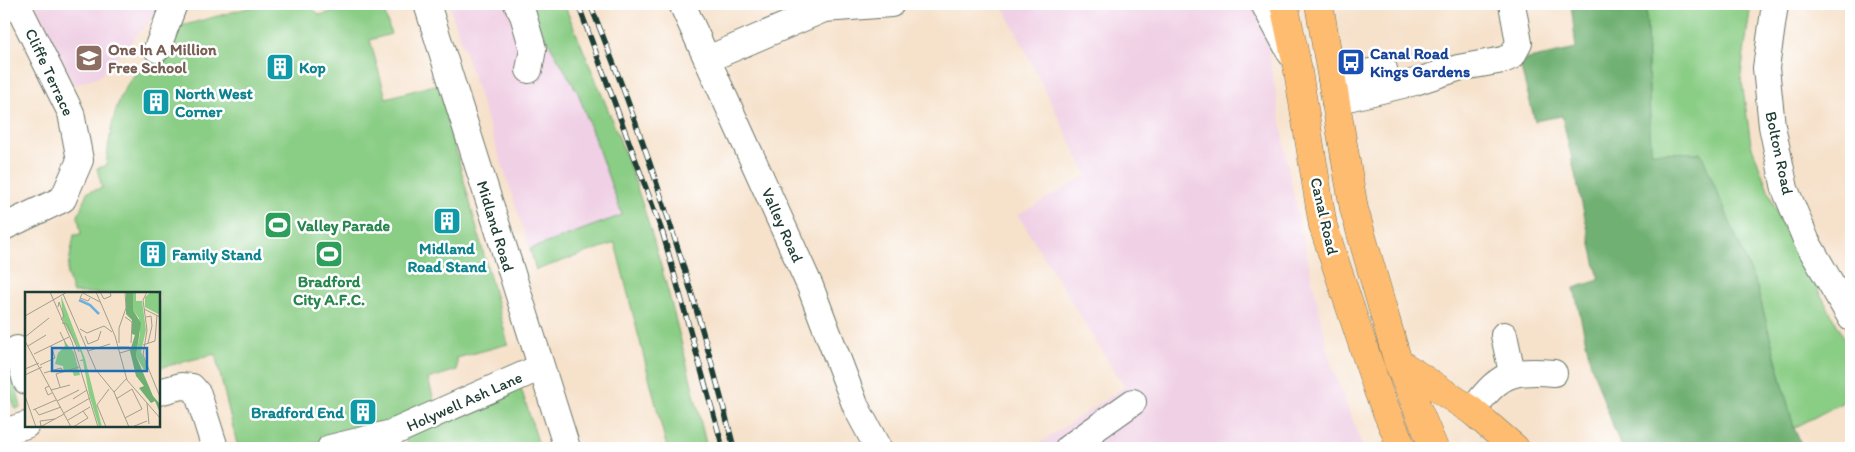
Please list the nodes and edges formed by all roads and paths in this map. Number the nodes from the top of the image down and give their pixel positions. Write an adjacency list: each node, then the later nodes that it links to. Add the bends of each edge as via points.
1 (17, 4): 18 (street, Cliffe Terrace, via 71,112 80,160 64,199)
2 (174, 4): 12 (street)
3 (426, 4): 23 (street, Midland Road)
4 (517, 4): 16 (street, via 533,49)
5 (682, 4): 13 (street, Valley Road)
6 (891, 4): 13 (street, via 824,9)
7 (1264, 4): 14 (street)
8 (1284, 4): 14 (main road, Canal Road)
9 (1319, 4): 17 (main road, Canal Road)
10 (1512, 4): 17 (street, via 1519,43 1512,56 1415,82)
11 (1775, 4): 19 (street, Bolton Road, via 1766,68 1772,126 1785,189 1807,242)
12 (157, 49)
13 (708, 59): 36 (street, Valley Road, via 810,286 856,406)
14 (1297, 65): 38 (main road, Canal Road, via 1324,226 1378,391)
15 (1384, 69): 17 (street, via 1348,77)
16 (529, 70)
17 (1333, 89): 22 (main road, Canal Road, via 1354,209)
18 (4, 226)
19 (1851, 318)
20 (1504, 335): 24 (street)
21 (17, 349): 26 (street)
22 (1398, 362): 29 (main road); 39 (main road, Canal Road)
23 (541, 367): 32 (street, Holywell Ash Lane); 35 (street, Midland Road)
24 (1512, 373): 25 (street); 29 (street, via 1488,388)
25 (1554, 373)
26 (25, 377)
27 (160, 392): 33 (street, via 181,386 192,387 198,394)
28 (1133, 402): 37 (street)
29 (1472, 411): 40 (main road)
30 (25, 425): 31 (street)
31 (4, 432)
32 (395, 440): 34 (street, Holywell Ash Lane)
33 (215, 448)
34 (330, 448)
35 (567, 448)
36 (878, 448)
37 (1068, 448)
38 (1402, 448)
39 (1434, 448)
40 (1515, 448)

